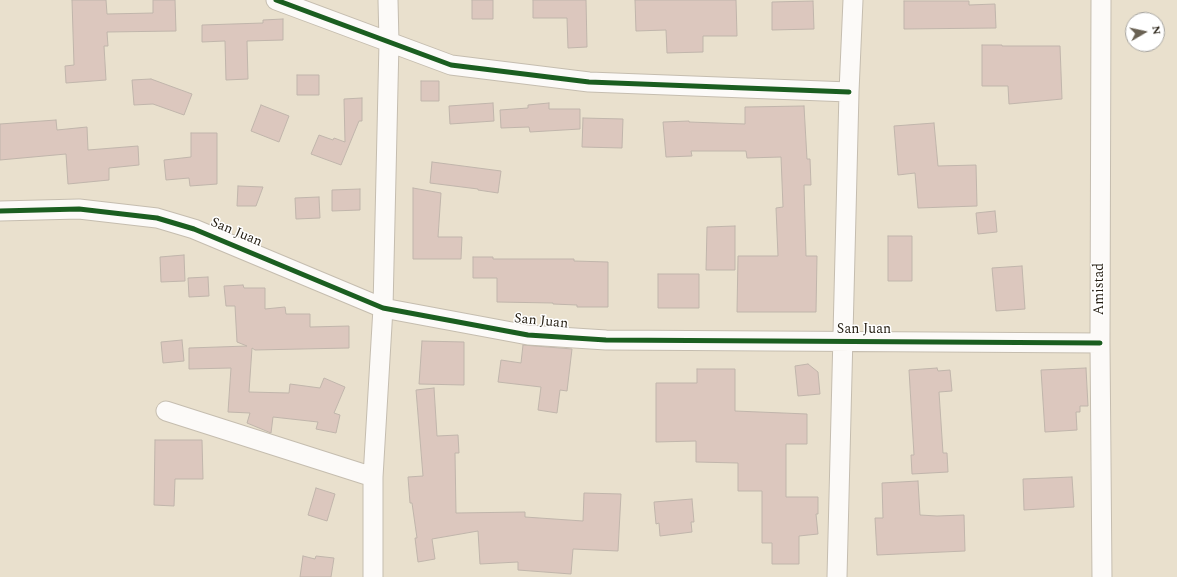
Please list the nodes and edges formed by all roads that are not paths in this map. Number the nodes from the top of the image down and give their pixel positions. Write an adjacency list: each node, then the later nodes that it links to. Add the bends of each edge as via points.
1 (276, 0): 5 (street)
2 (388, 0): 5 (street)
3 (853, 0): 6 (street)
4 (1101, 0): 10 (street, Amistad)
5 (389, 42): 6 (street, via 451,65 589,82); 8 (street)
6 (849, 92): 9 (street)
7 (0, 211): 8 (street, San Juan, via 79,209 158,218 194,229)
8 (382, 308): 9 (street, San Juan, via 528,334 606,340); 12 (street)
9 (843, 342): 10 (street, San Juan); 14 (street)
10 (1100, 343): 15 (street, Amistad)
11 (166, 411): 12 (street)
12 (373, 477): 13 (street)
13 (373, 577)
14 (837, 577)
15 (1102, 577)

